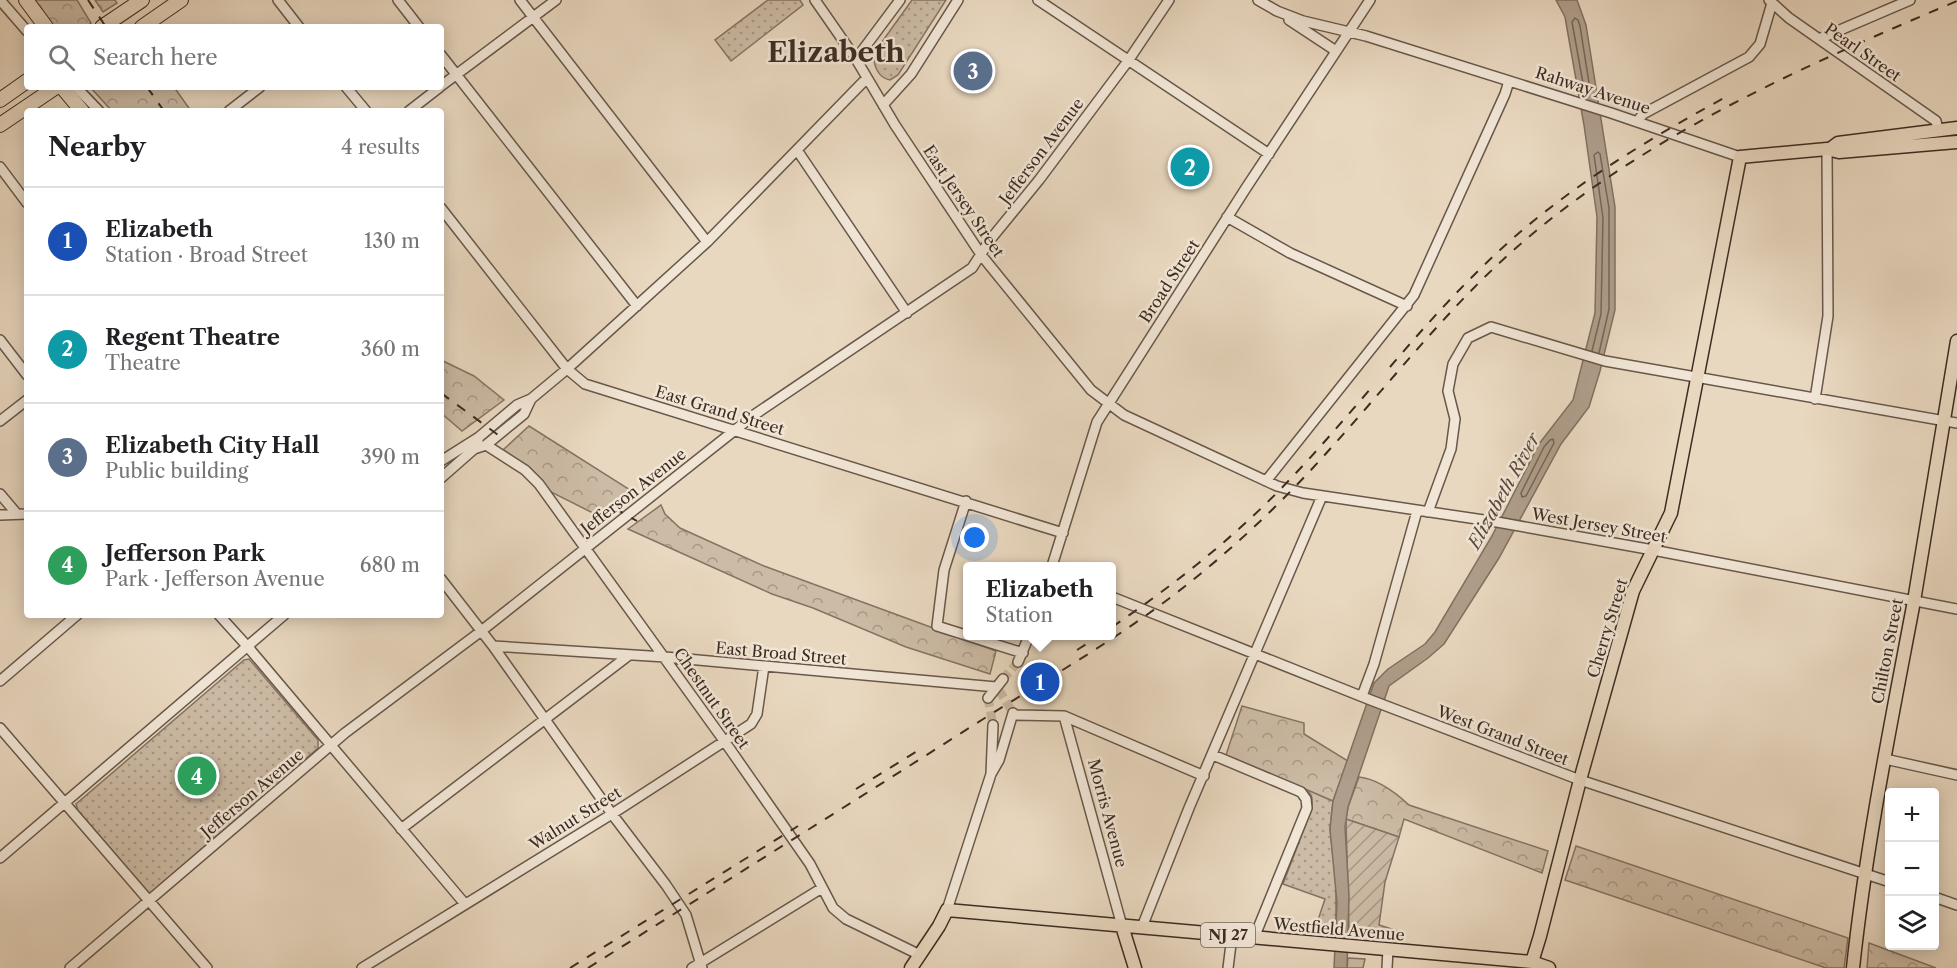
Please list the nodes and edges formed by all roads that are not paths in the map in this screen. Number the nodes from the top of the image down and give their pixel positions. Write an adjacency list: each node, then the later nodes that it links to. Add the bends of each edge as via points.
1 (0, 0): 26 (street)
2 (26, 0): 21 (highway)
3 (142, 0): 18 (highway)
4 (181, 0): 23 (highway)
5 (278, 0): 24 (street)
6 (398, 0): 25 (street)
7 (520, 0): 20 (street)
8 (556, 0): 20 (street)
9 (815, 0): 31 (street, East Jersey Street)
10 (900, 0): 31 (street)
11 (958, 0): 45 (street, via 910,74)
12 (1038, 0): 32 (street)
13 (1169, 0): 32 (street, Jefferson Avenue)
14 (1258, 0): 19 (street)
15 (1370, 0): 27 (street, Broad Street)
16 (1910, 0): 28 (street)
17 (1770, 2): 28 (street, Pearl Street); 53 (street, via 1760,44 1749,57 1643,114)
18 (123, 5): 22 (highway)
19 (1277, 11): 27 (street, Rahway Avenue); 29 (street)
20 (533, 17): 33 (street); 67 (street)
21 (44, 24)
22 (105, 24)
23 (146, 24)
24 (297, 24)
25 (417, 24)
26 (24, 28)
27 (1350, 31): 29 (street, Broad Street); 35 (street, Rahway Avenue)
28 (1819, 39): 56 (street, Pearl Street, via 1936,122)
29 (1336, 51): 61 (street, Broad Street)
30 (444, 59): 33 (street)
31 (856, 59): 34 (street, East Jersey Street)
32 (1128, 61): 61 (street); 68 (street, Jefferson Avenue)
33 (456, 74): 37 (street); 69 (street)
34 (867, 78): 45 (street, East Jersey Street); 60 (street)
35 (1509, 81): 53 (street, Rahway Avenue); 70 (street)
36 (24, 83): 44 (highway)
37 (444, 84)
38 (51, 90): 47 (highway)
39 (64, 90): 48 (highway)
40 (79, 90): 49 (street)
41 (256, 90): 50 (street)
42 (348, 90): 51 (street)
43 (437, 90): 52 (street)
44 (0, 100)
45 (883, 105): 68 (street, East Jersey Street)
46 (24, 108): 54 (highway)
47 (24, 108)
48 (80, 108)
49 (96, 108)
50 (233, 108)
51 (364, 108)
52 (413, 108)
53 (1637, 122): 62 (street, Rahway Avenue)
54 (0, 124)
55 (1957, 128): 56 (main road, Rahway Avenue)
56 (1938, 129): 58 (main road, via 1933,137); 59 (main road, Rahway Avenue, via 1838,143)
57 (1957, 142): 58 (main road, Rahway Avenue)
58 (1896, 147): 59 (main road, Rahway Avenue, via 1839,152)
59 (1828, 149): 62 (main road, Rahway Avenue); 78 (street, via 1828,316)
60 (797, 150): 67 (street); 71 (street)
61 (1269, 154): 66 (street, Broad Street)
62 (1740, 157): 76 (main road, Cherry Street)
63 (0, 167): 64 (street)
64 (24, 199)
65 (444, 212): 74 (street, East Grand Street)
66 (1227, 217): 70 (street, via 1290,253); 80 (street, Broad Street)
67 (707, 242): 69 (street)
68 (981, 256): 71 (street, Jefferson Avenue, via 965,273); 80 (street, East Jersey Street, via 1091,390)
69 (637, 306): 74 (street)
70 (1407, 306): 90 (street)
71 (907, 313): 84 (street, Jefferson Avenue)
72 (0, 340): 75 (street)
73 (1957, 341): 82 (main road, Chilton Street)
74 (567, 369): 77 (street); 84 (street, East Grand Street, via 594,388)
75 (24, 371)
76 (1696, 379): 78 (street); 95 (street, via 1605,361 1488,328 1468,338 1453,364 1448,392 1455,419 1451,448); 100 (main road, Cherry Street, via 1671,513)
77 (531, 399): 85 (street, via 517,405); 86 (street, via 524,414)
78 (1815, 399): 82 (street)
79 (24, 402): 81 (street)
80 (1108, 404): 90 (street, West Jersey Street); 98 (street, Broad Street, via 1097,422)
81 (0, 421)
82 (1943, 421): 83 (street); 104 (main road, Chilton Street)
83 (1957, 423)
84 (734, 430): 93 (street, East Grand Street); 99 (street, Jefferson Avenue)
85 (479, 437): 87 (street); 88 (street)
86 (486, 445): 87 (street); 99 (street, Chestnut Street, via 539,484)
87 (474, 449): 89 (street)
88 (444, 459)
89 (444, 475)
90 (1266, 481): 92 (street, West Jersey Street)
91 (0, 494): 96 (street)
92 (1322, 496): 94 (street, West Jersey Street); 116 (street)
93 (966, 501): 98 (street, East Grand Street); 110 (street, via 944,570 937,626)
94 (1417, 511): 95 (street, West Jersey Street); 125 (street)
95 (1428, 512): 100 (street, West Jersey Street)
96 (22, 514): 97 (street)
97 (0, 515)
98 (1063, 533): 101 (street, Broad Street)
99 (585, 547): 109 (street, Jefferson Avenue); 118 (street, Chestnut Street)
100 (1653, 550): 104 (street, West Jersey Street); 137 (main road, Cherry Street, via 1633,591)
101 (1054, 562)
102 (444, 583): 109 (street)
103 (1116, 599): 116 (street, West Grand Street)
104 (1913, 602): 105 (street, West Jersey Street); 133 (main road, Chilton Street)
105 (1957, 609)
106 (74, 618): 122 (street)
107 (222, 618): 114 (street)
108 (281, 618): 114 (street)
109 (480, 632): 113 (street); 131 (street, Jefferson Avenue)
110 (963, 634)
111 (983, 640): 115 (street)
112 (1028, 640): 115 (street)
113 (493, 646): 117 (street, East Broad Street); 127 (street)
114 (248, 647): 131 (street); 138 (street)
115 (1023, 652): 119 (street)
116 (1254, 654): 125 (street, West Grand Street); 132 (street)
117 (628, 656): 118 (street, East Broad Street); 127 (street)
118 (665, 657): 120 (street, East Broad Street); 130 (street, Chestnut Street)
119 (1018, 662)
120 (764, 666): 123 (street, East Broad Street); 130 (street, Walnut Street, via 756,720)
121 (1003, 679): 123 (street)
122 (0, 681)
123 (997, 688): 124 (street)
124 (988, 698)
125 (1365, 698): 137 (street, West Grand Street)
126 (1064, 716): 134 (street, via 1013,714); 136 (street); 150 (street, Morris Avenue)
127 (544, 720): 139 (street); 140 (street)
128 (993, 725): 134 (street)
129 (0, 728): 138 (street)
130 (725, 742): 139 (street, Walnut Street); 144 (street, Chestnut Street, via 810,864)
131 (330, 746): 140 (street); 146 (street, Jefferson Avenue)
132 (1213, 755): 136 (street); 153 (street, via 1301,792 1306,799 1307,808)
133 (1885, 759): 135 (street); 142 (main road, Chilton Street)
134 (991, 774): 149 (street)
135 (1957, 775)
136 (1204, 776): 151 (street)
137 (1580, 780): 142 (street, West Grand Street); 156 (main road, Cherry Street)
138 (65, 803): 141 (street); 146 (street)
139 (612, 814): 147 (street, Walnut Street); 157 (street, via 686,915)
140 (401, 829): 147 (street)
141 (0, 858)
142 (1864, 874): 143 (street, West Grand Street); 166 (main road, Chilton Street)
143 (1885, 880)
144 (822, 888): 155 (street, Chestnut Street, via 839,914); 157 (street)
145 (1939, 898): 148 (street)
146 (149, 900): 158 (street, Jefferson Avenue); 159 (street)
147 (465, 904): 160 (street, Walnut Street)
148 (1957, 905)
149 (947, 910): 150 (main road, Westfield Avenue / NJ 27); 155 (main road)
150 (1122, 926): 151 (main road, Westfield Avenue / NJ 27); 162 (main road, Morris Avenue)
151 (1142, 927): 152 (main road, Westfield Avenue / NJ 27)
152 (1232, 936): 153 (main road, Westfield Avenue / NJ 27); 163 (street)
153 (1254, 938): 154 (main road, Westfield Avenue / NJ 27)
154 (1388, 950): 156 (main road, Westfield Avenue / NJ 27); 164 (street)
155 (920, 955): 161 (main road)
156 (1531, 965): 165 (main road, Westfield Avenue / NJ 27)
157 (698, 966)
158 (70, 968)
159 (207, 968)
160 (362, 968)
161 (911, 968)
162 (1135, 968)
163 (1228, 968)
164 (1387, 968)
165 (1549, 968)
166 (1853, 968)

